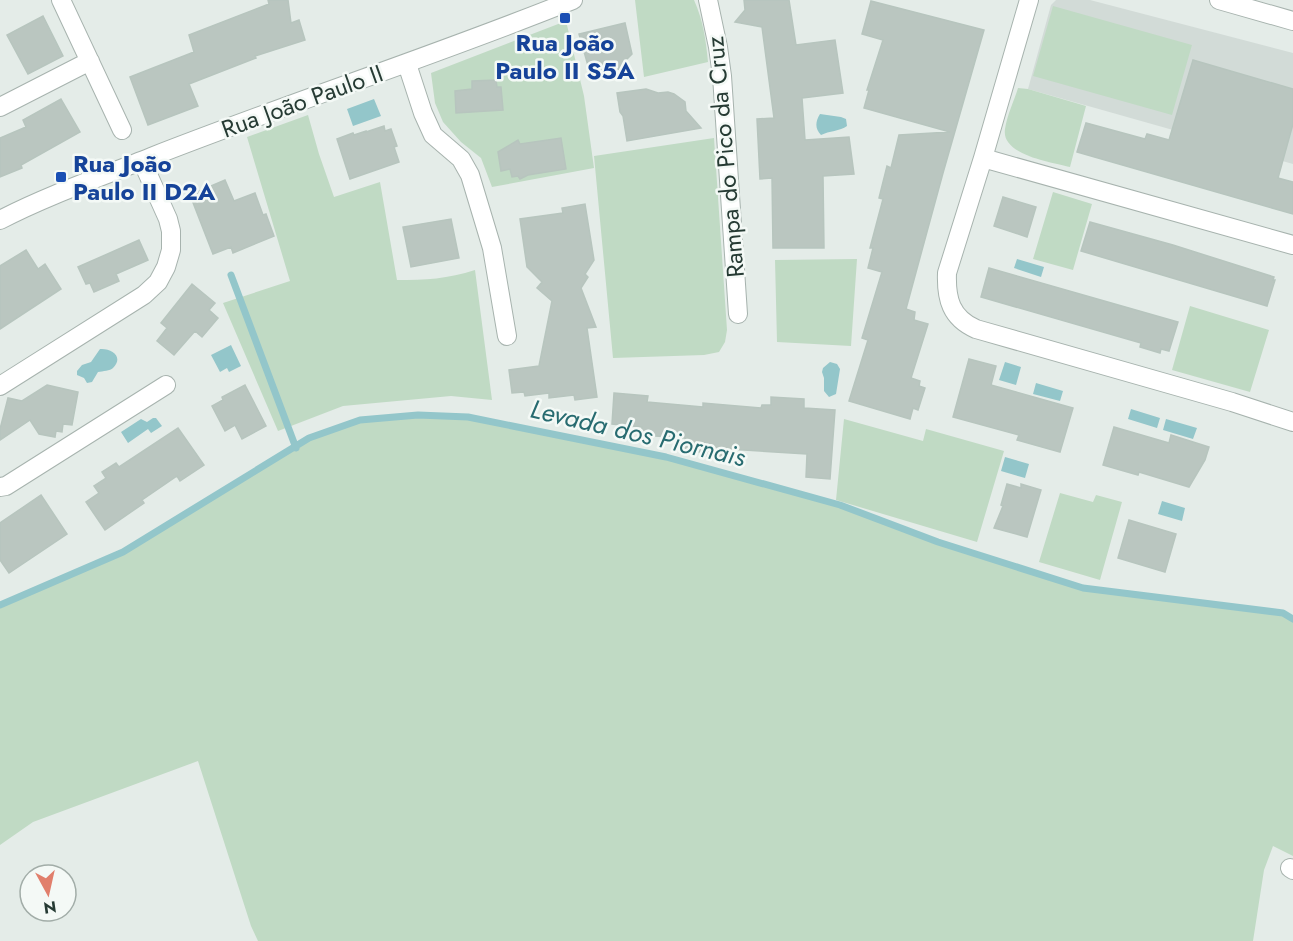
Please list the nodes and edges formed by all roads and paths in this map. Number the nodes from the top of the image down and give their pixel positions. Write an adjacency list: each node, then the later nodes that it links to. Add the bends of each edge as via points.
1 (61, 0): 7 (street)
2 (573, 0): 8 (street, Rua João Paulo II)
3 (708, 0): 15 (street, Rampa do Pico da Cruz, via 722,76)
4 (1029, 0): 11 (street)
5 (1219, 0): 6 (street)
6 (1293, 21)
7 (90, 61): 9 (street); 10 (street)
8 (407, 64): 12 (street, Rua João Paulo II); 16 (street, via 433,135 461,159 470,175 492,248)
9 (0, 106)
10 (122, 130)
11 (983, 158): 14 (street); 19 (street, via 947,273 952,307 965,324)
12 (142, 161): 13 (street, Rua João Paulo II); 18 (street, via 171,231 171,250 158,282 144,295)
13 (0, 220)
14 (1293, 245)
15 (738, 315)
16 (507, 336)
17 (166, 385): 20 (street)
18 (0, 386)
19 (1293, 422)
20 (0, 487)

